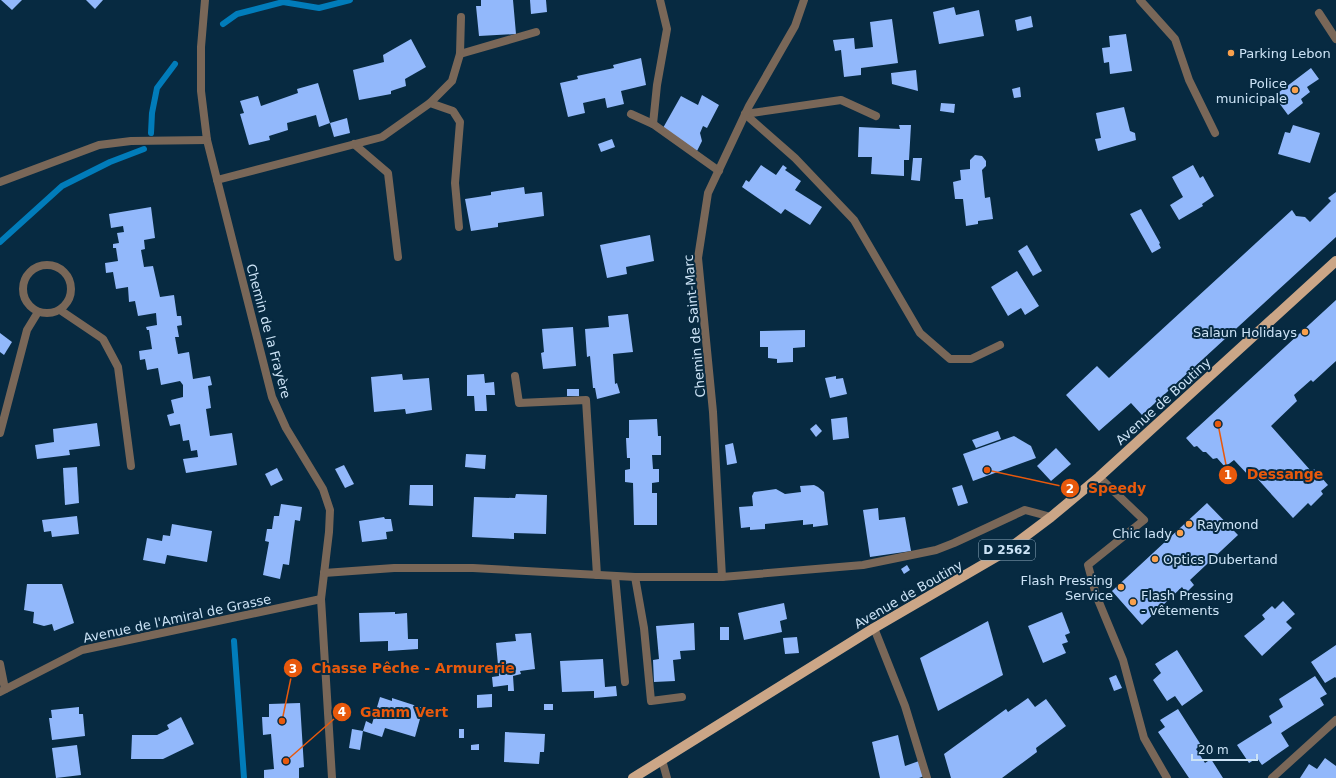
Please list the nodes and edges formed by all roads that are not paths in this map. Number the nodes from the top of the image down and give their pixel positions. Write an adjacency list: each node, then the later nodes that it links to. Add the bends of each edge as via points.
1 (205, 0): 16 (street, Chemin de la Frayère, via 201,91)
2 (660, 0): 14 (street, via 667,29)
3 (804, 0): 12 (street, Chemin de Saint-Marc, via 795,26)
4 (1140, 0): 15 (street, via 1175,39 1189,80)
5 (1319, 13): 8 (street)
6 (461, 17): 9 (street)
7 (536, 32): 9 (street)
8 (1336, 39)
9 (460, 54): 10 (street, via 452,81)
10 (430, 103): 17 (street, via 382,137); 21 (street, via 453,111 460,122 455,183)
11 (631, 114): 14 (street)
12 (745, 114): 13 (street, via 841,100); 18 (street, Chemin de Saint-Marc); 26 (street, via 795,158 854,220 920,332 944,354 950,359 971,359)
13 (876, 116)
14 (653, 124): 18 (street)
15 (1215, 133)
16 (207, 140): 19 (street, Chemin de la Frayère); 20 (street, via 99,144)
17 (354, 144): 19 (street); 22 (street, via 388,173)
18 (719, 170): 36 (street, Chemin de Saint-Marc, via 708,193 698,258 713,412)
19 (218, 180): 32 (street, Chemin de la Frayère, via 272,397 286,428 323,489 330,510)
20 (0, 182)
21 (459, 227)
22 (398, 257)
23 (1336, 261): 30 (main road, Avenue de Boutiny / D 2562)
24 (60, 310): 25 (street, via 46,314); 25 (street, via 66,304 71,291 70,282 65,273 52,265 39,266 26,276 22,288 24,299); 29 (street, via 103,339 118,367)
25 (38, 312): 28 (street, via 27,330)
26 (1000, 345)
27 (515, 376): 33 (street, via 519,403 586,400)
28 (0, 433)
29 (131, 466)
30 (1100, 477): 31 (main road, Avenue de Boutiny / D 2562); 49 (street, via 1144,520 1088,565 1096,595 1123,660 1144,738)
31 (1051, 517): 36 (street, via 1025,510 936,550 863,565); 38 (main road, Avenue de Boutiny / D 2562, via 1003,553)
32 (324, 573): 33 (street, via 394,568 473,568); 37 (street, Chemin de la Frayère)
33 (597, 575): 34 (street)
34 (614, 576): 35 (street); 40 (street)
35 (635, 577): 36 (street); 42 (street, via 644,628 651,701)
36 (722, 577)
37 (321, 599): 41 (street, Avenue de l'Amiral de Grasse, via 82,650); 45 (street, Chemin de la Frayère)
38 (874, 628): 44 (main road, Avenue de Boutiny / D 2562); 48 (street, via 905,706)
39 (0, 664): 41 (street)
40 (625, 682)
41 (2, 691)
42 (682, 697)
43 (1336, 720): 50 (street)
44 (662, 760): 46 (main road, Avenue de Boutiny / D 2562); 47 (street)
45 (332, 778)
46 (633, 778)
47 (667, 778)
48 (927, 778)
49 (1166, 778)
50 (1272, 778)

